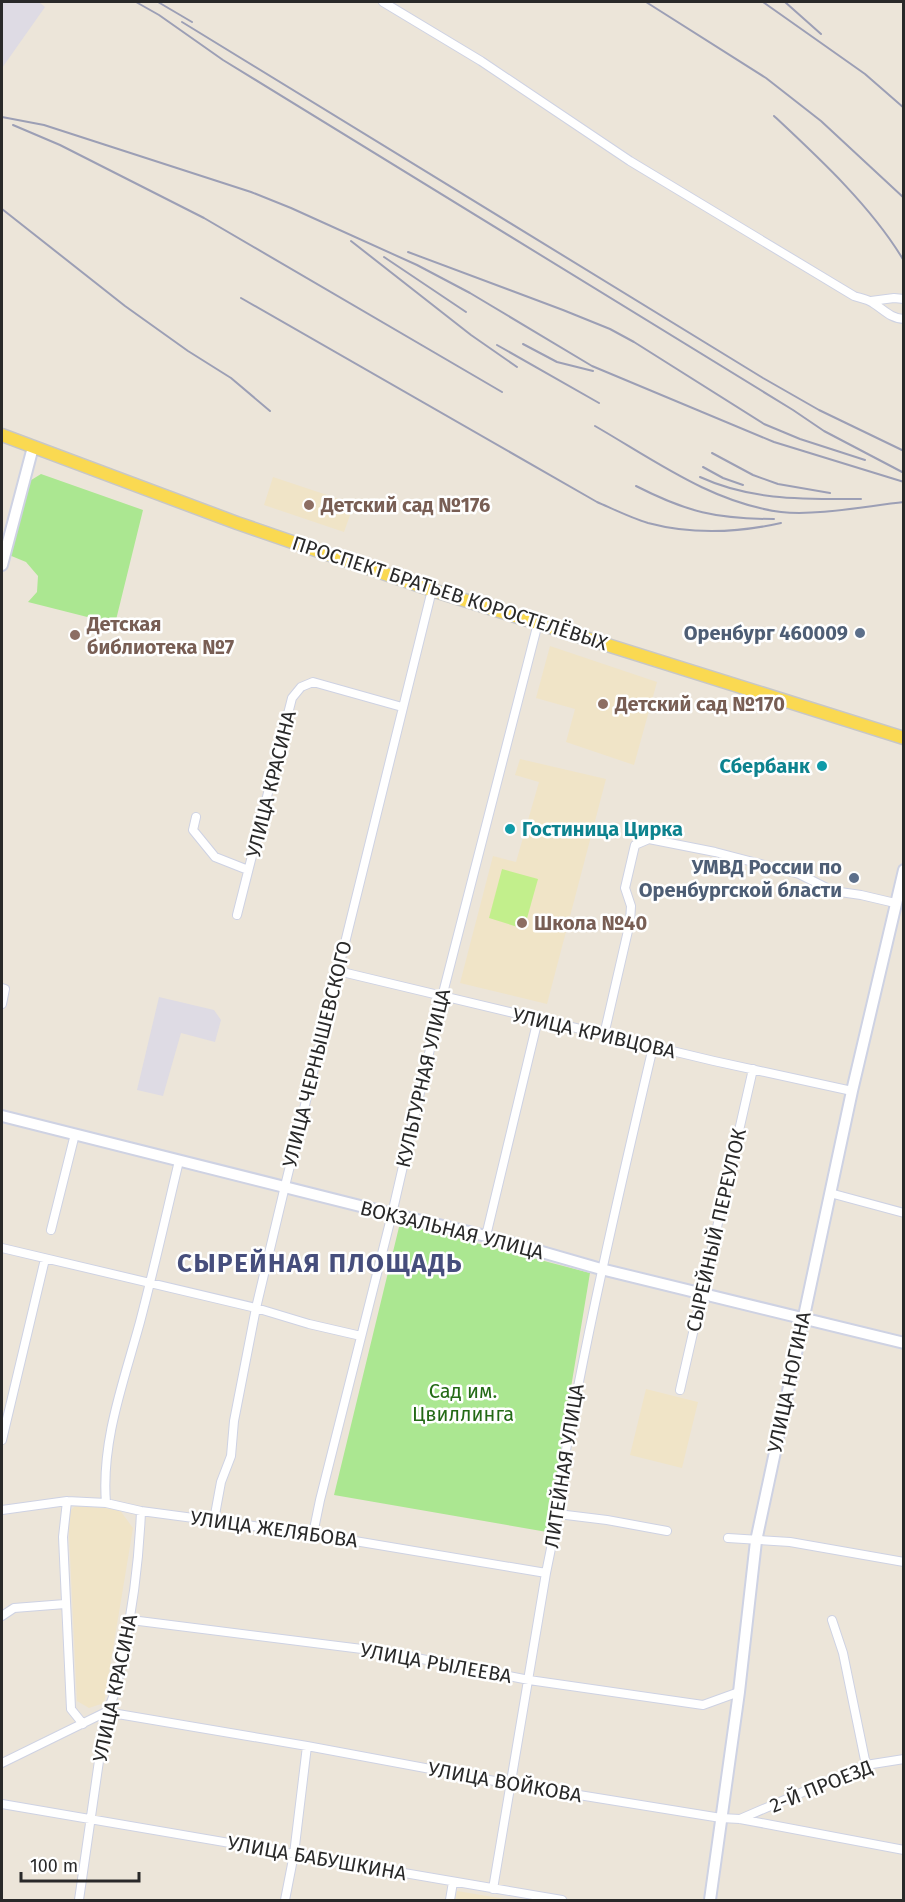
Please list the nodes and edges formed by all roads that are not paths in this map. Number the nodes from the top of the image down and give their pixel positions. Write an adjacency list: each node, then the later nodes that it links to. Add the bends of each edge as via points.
1 (383, 2): 3 (street, via 481,61 630,161 854,296)
2 (903, 299): 3 (street)
3 (871, 301): 4 (street)
4 (903, 319)
5 (2, 435): 6 (main road, ПРОСПЕКТ БРАТЬЕВ КОРОСТЕЛЁВЫХ)
6 (33, 447): 7 (street); 8 (main road, ПРОСПЕКТ БРАТЬЕВ КОРОСТЕЛЁВЫХ)
7 (2, 565)
8 (432, 590): 9 (main road, ПРОСПЕКТ БРАТЬЕВ КОРОСТЕЛЁВЫХ); 10 (street, УЛИЦА ЧЕРНЫШЕВСКОГО)
9 (538, 623): 11 (main road, ПРОСПЕКТ БРАТЬЕВ КОРОСТЕЛЁВЫХ); 19 (street, КУЛЬТУРНАЯ УЛИЦА)
10 (402, 707): 13 (street, УЛИЦА КРАСИНА, via 313,682 301,687 292,698); 17 (street, УЛИЦА ЧЕРНЫШЕВСКОГО)
11 (903, 738)
12 (196, 817): 13 (street, via 193,830 215,857)
13 (248, 870): 16 (street, УЛИЦА КРАСИНА)
14 (903, 870): 15 (street, УЛИЦА НОГИНА)
15 (895, 903): 22 (street, via 833,891 799,874 649,838 635,845 625,888 631,906 630,922); 25 (street, УЛИЦА НОГИНА)
16 (237, 915)
17 (338, 971): 19 (street, УЛИЦА КРИВЦОВА); 29 (street, УЛИЦА ЧЕРНЫШЕВСКОГО)
18 (2, 988): 20 (street)
19 (442, 997): 21 (street, УЛИЦА КРИВЦОВА); 32 (street, КУЛЬТУРНАЯ УЛИЦА)
20 (2, 1004)
21 (538, 1019): 22 (street, УЛИЦА КРИВЦОВА); 34 (street)
22 (604, 1035): 23 (street, УЛИЦА КРИВЦОВА)
23 (652, 1047): 24 (street, УЛИЦА КРИВЦОВА); 37 (street, ЛИТЕЙНАЯ УЛИЦА)
24 (753, 1069): 25 (street, УЛИЦА КРИВЦОВА); 39 (street, СЫРЕЙНЫЙ ПЕРЕУЛОК)
25 (852, 1091): 30 (street, УЛИЦА НОГИНА)
26 (2, 1116): 27 (street, ВОКЗАЛЬНАЯ УЛИЦА)
27 (75, 1134): 28 (street, ВОКЗАЛЬНАЯ УЛИЦА); 33 (street)
28 (179, 1161): 29 (street, ВОКЗАЛЬНАЯ УЛИЦА); 38 (street)
29 (285, 1186): 32 (street, ВОКЗАЛЬНАЯ УЛИЦА); 40 (street, УЛИЦА ЧЕРНЫШЕВСКОГО)
30 (830, 1193): 31 (street); 41 (street, УЛИЦА НОГИНА)
31 (903, 1213)
32 (392, 1214): 34 (street, ВОКЗАЛЬНАЯ УЛИЦА); 42 (street, КУЛЬТУРНАЯ УЛИЦА)
33 (51, 1230)
34 (486, 1236): 37 (street, ВОКЗАЛЬНАЯ УЛИЦА)
35 (2, 1248): 36 (street)
36 (45, 1259): 38 (street); 45 (street)
37 (601, 1269): 39 (street, ВОКЗАЛЬНАЯ УЛИЦА); 50 (street, ЛИТЕЙНАЯ УЛИЦА, via 558,1495)
38 (150, 1283): 40 (street); 47 (street, via 112,1424 105,1462)
39 (702, 1293): 41 (street, ВОКЗАЛЬНАЯ УЛИЦА); 44 (street, СЫРЕЙНЫЙ ПЕРЕУЛОК)
40 (256, 1308): 42 (street); 51 (street, УЛИЦА ЧЕРНЫШЕВСКОГО, via 231,1456)
41 (802, 1318): 43 (street, ВОКЗАЛЬНАЯ УЛИЦА); 55 (street, УЛИЦА НОГИНА)
42 (361, 1336): 53 (street, КУЛЬТУРНАЯ УЛИЦА)
43 (903, 1342)
44 (680, 1390)
45 (2, 1440)
46 (68, 1501): 47 (street, УЛИЦА ЖЕЛЯБОВА); 48 (street, УЛИЦА ЖЕЛЯБОВА); 58 (street, УЛИЦА КРАСИНА, via 63,1537)
47 (106, 1503): 49 (street, УЛИЦА ЖЕЛЯБОВА)
48 (2, 1510)
49 (141, 1511): 51 (street, УЛИЦА ЖЕЛЯБОВА); 60 (street, УЛИЦА КРАСИНА)
50 (558, 1514): 52 (street); 57 (street, ЛИТЕЙНАЯ УЛИЦА)
51 (214, 1520): 53 (street, УЛИЦА ЖЕЛЯБОВА)
52 (667, 1531)
53 (313, 1534): 57 (street, УЛИЦА ЖЕЛЯБОВА)
54 (728, 1538): 55 (street)
55 (756, 1541): 56 (street, via 790,1542); 63 (street, УЛИЦА НОГИНА)
56 (903, 1562)
57 (546, 1573): 62 (street, ЛИТЕЙНАЯ УЛИЦА)
58 (65, 1604): 59 (street, via 15,1608); 65 (street, УЛИЦА КРАСИНА, via 71,1709)
59 (2, 1616)
60 (131, 1620): 62 (street, УЛИЦА РЫЛЕЕВА, via 386,1652); 64 (street, УЛИЦА КРАСИНА, via 114,1699)
61 (832, 1620): 69 (street, via 843,1653)
62 (529, 1680): 63 (street, УЛИЦА РЫЛЕЕВА, via 703,1705); 70 (street, ЛИТЕЙНАЯ УЛИЦА)
63 (739, 1692): 72 (street, УЛИЦА НОГИНА)
64 (106, 1712): 65 (street); 66 (street, УЛИЦА ВОЙКОВА); 73 (street, УЛИЦА КРАСИНА)
65 (83, 1724): 68 (street)
66 (307, 1746): 70 (street, УЛИЦА ВОЙКОВА); 76 (street)
67 (903, 1759): 69 (street, 2-Й ПРОЕЗД)
68 (2, 1763)
69 (866, 1765): 74 (street, 2-Й ПРОЕЗД)
70 (511, 1784): 72 (street, УЛИЦА ВОЙКОВА); 78 (street, ЛИТЕЙНАЯ УЛИЦА)
71 (2, 1804): 73 (street, УЛИЦА БАБУШКИНА)
72 (721, 1818): 74 (street, УЛИЦА ВОЙКОВА); 84 (street, УЛИЦА НОГИНА)
73 (90, 1820): 76 (street, УЛИЦА БАБУШКИНА); 80 (street, УЛИЦА КРАСИНА)
74 (740, 1820): 75 (street, УЛИЦА ВОЙКОВА)
75 (903, 1850)
76 (294, 1854): 77 (street, УЛИЦА БАБУШКИНА); 81 (street)
77 (453, 1882): 78 (street, УЛИЦА БАБУШКИНА); 82 (street)
78 (494, 1889): 79 (street, УЛИЦА БАБУШКИНА)
79 (533, 1899): 83 (street, УЛИЦА БАБУШКИНА)
80 (79, 1900)
81 (285, 1900)
82 (450, 1900)
83 (562, 1900)
84 (710, 1900)

